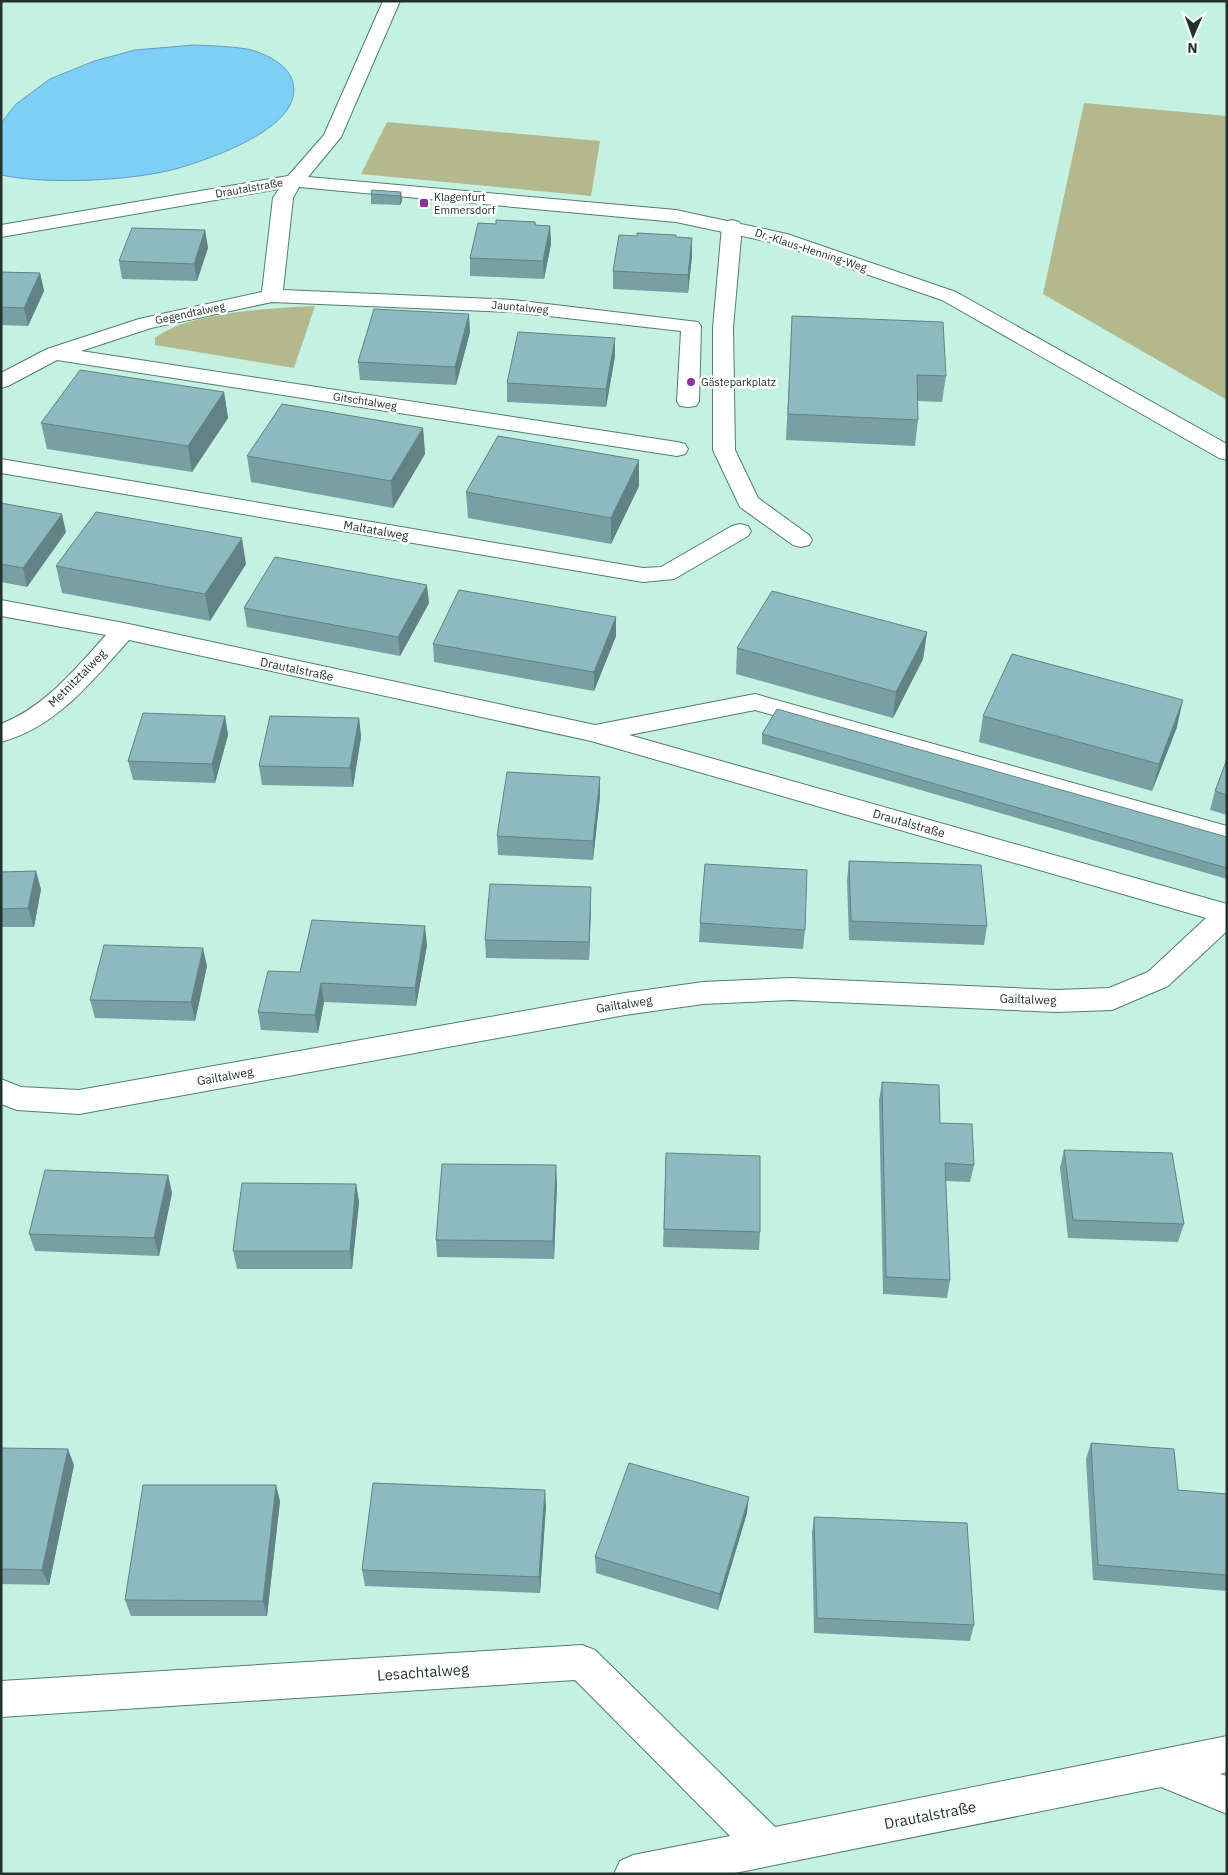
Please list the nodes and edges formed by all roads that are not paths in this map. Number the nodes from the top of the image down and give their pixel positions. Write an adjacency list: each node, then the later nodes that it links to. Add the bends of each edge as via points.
1 (392, 1): 2 (street, Drautalstraße, via 332,137)
2 (294, 181): 3 (street, Dr.-Klaus-Henning-Weg, via 676,216); 4 (street, Drautalstraße); 5 (street, via 283,198)
3 (732, 226): 10 (street, Dr.-Klaus-Henning-Weg, via 780,238 949,296); 13 (street, via 723,328 724,450 748,502)
4 (1, 231)
5 (272, 296): 6 (street, Gegendtalweg, via 146,323); 8 (street, Jauntalweg, via 513,306 691,326)
6 (54, 353): 7 (street, Gegendtalweg); 9 (street, Gitschtalweg)
7 (1, 382)
8 (688, 401)
9 (677, 449)
10 (1227, 453)
11 (1, 466): 12 (street, Maltatalweg, via 643,575 666,574)
12 (740, 531)
13 (801, 540)
14 (1, 608): 15 (street, Drautalstraße)
15 (124, 631): 16 (street, Drautalstraße); 17 (street, Metnitztalweg, via 58,700 18,729)
16 (592, 733): 18 (street, Drautalstraße, via 755,702); 19 (street, Drautalstraße)
17 (1, 734)
18 (1227, 835)
19 (1227, 914): 20 (street, Gailtalweg, via 1158,979 1112,999 1057,1000 791,989 703,992 79,1102 17,1098)
20 (1, 1090)
21 (1, 1699): 25 (street, Lesachtalweg, via 582,1662)
22 (1227, 1754): 23 (street, Drautalstraße)
23 (1161, 1769): 24 (street); 25 (street, Drautalstraße)
24 (1227, 1795)
25 (768, 1847): 26 (street, Drautalstraße)
26 (633, 1874)

